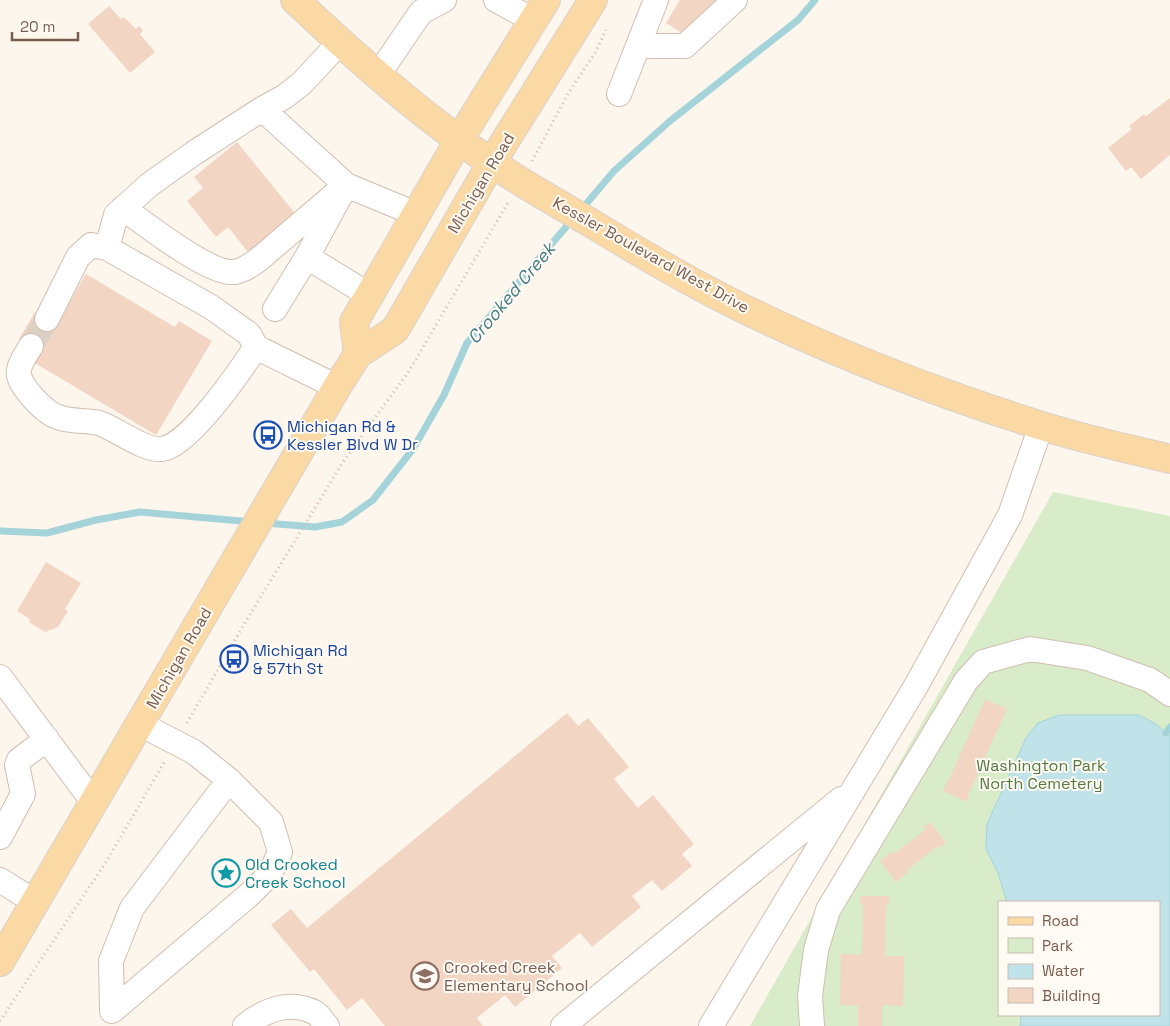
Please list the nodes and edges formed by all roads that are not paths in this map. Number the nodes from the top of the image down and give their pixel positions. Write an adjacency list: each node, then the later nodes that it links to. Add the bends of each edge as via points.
1 (295, 0): 9 (main road, Kessler Boulevard West Drive)
2 (444, 0): 7 (street)
3 (496, 0): 8 (street)
4 (593, 0): 15 (main road, Michigan Road)
5 (656, 0): 10 (street)
6 (735, 0): 10 (street, via 685,46)
7 (414, 6): 11 (street)
8 (540, 10): 14 (main road)
9 (340, 42): 11 (main road, Kessler Boulevard West Drive); 13 (street, via 302,83)
10 (638, 46): 12 (street)
11 (378, 75): 14 (main road, Kessler Boulevard West Drive)
12 (619, 94)
13 (262, 110): 16 (street); 17 (street, via 194,152)
14 (459, 140): 15 (main road, Kessler Boulevard West Drive); 18 (main road)
15 (492, 162): 26 (main road, Michigan Road, via 395,330); 28 (main road, Kessler Boulevard West Drive, via 619,240 740,307 852,357)
16 (346, 185): 17 (street, via 258,260 246,269 234,272 214,269); 18 (street); 20 (street)
17 (123, 208): 19 (street, via 116,215)
18 (416, 214): 21 (main road)
19 (107, 248): 23 (street, via 91,245 78,257); 25 (street, via 218,312 250,334)
20 (307, 257): 21 (street); 22 (street)
21 (370, 295): 26 (main road, via 354,322)
22 (275, 309)
23 (47, 319)
24 (31, 346): 25 (street, via 18,370 19,380 41,406 55,417 99,423 160,450 170,447 196,424)
25 (256, 347): 27 (street)
26 (358, 354): 27 (main road, Michigan Road)
27 (337, 387): 32 (main road, Michigan Road)
28 (1041, 426): 29 (main road, Kessler Boulevard West Drive); 35 (street, via 1010,515 916,686)
29 (1170, 459)
30 (0, 677): 33 (street)
31 (1170, 694): 46 (street, via 1150,680 1087,658 1030,648 983,662 966,681 828,910 816,950 810,996)
32 (140, 724): 34 (street, via 200,757); 36 (main road, Michigan Road)
33 (47, 739): 36 (street); 37 (street, via 19,760 22,794)
34 (229, 780): 41 (street, via 132,908 111,961); 41 (street, via 271,822 280,852 270,874)
35 (854, 788): 44 (street); 45 (street)
36 (94, 803): 39 (main road, Michigan Road)
37 (0, 837)
38 (0, 880): 39 (street)
39 (35, 902): 40 (main road, Michigan Road)
40 (0, 962)
41 (115, 1018)
42 (245, 1026): 43 (street, via 265,1012 297,1007 315,1012)
43 (327, 1026)
44 (563, 1026)
45 (710, 1026)
46 (812, 1026)

